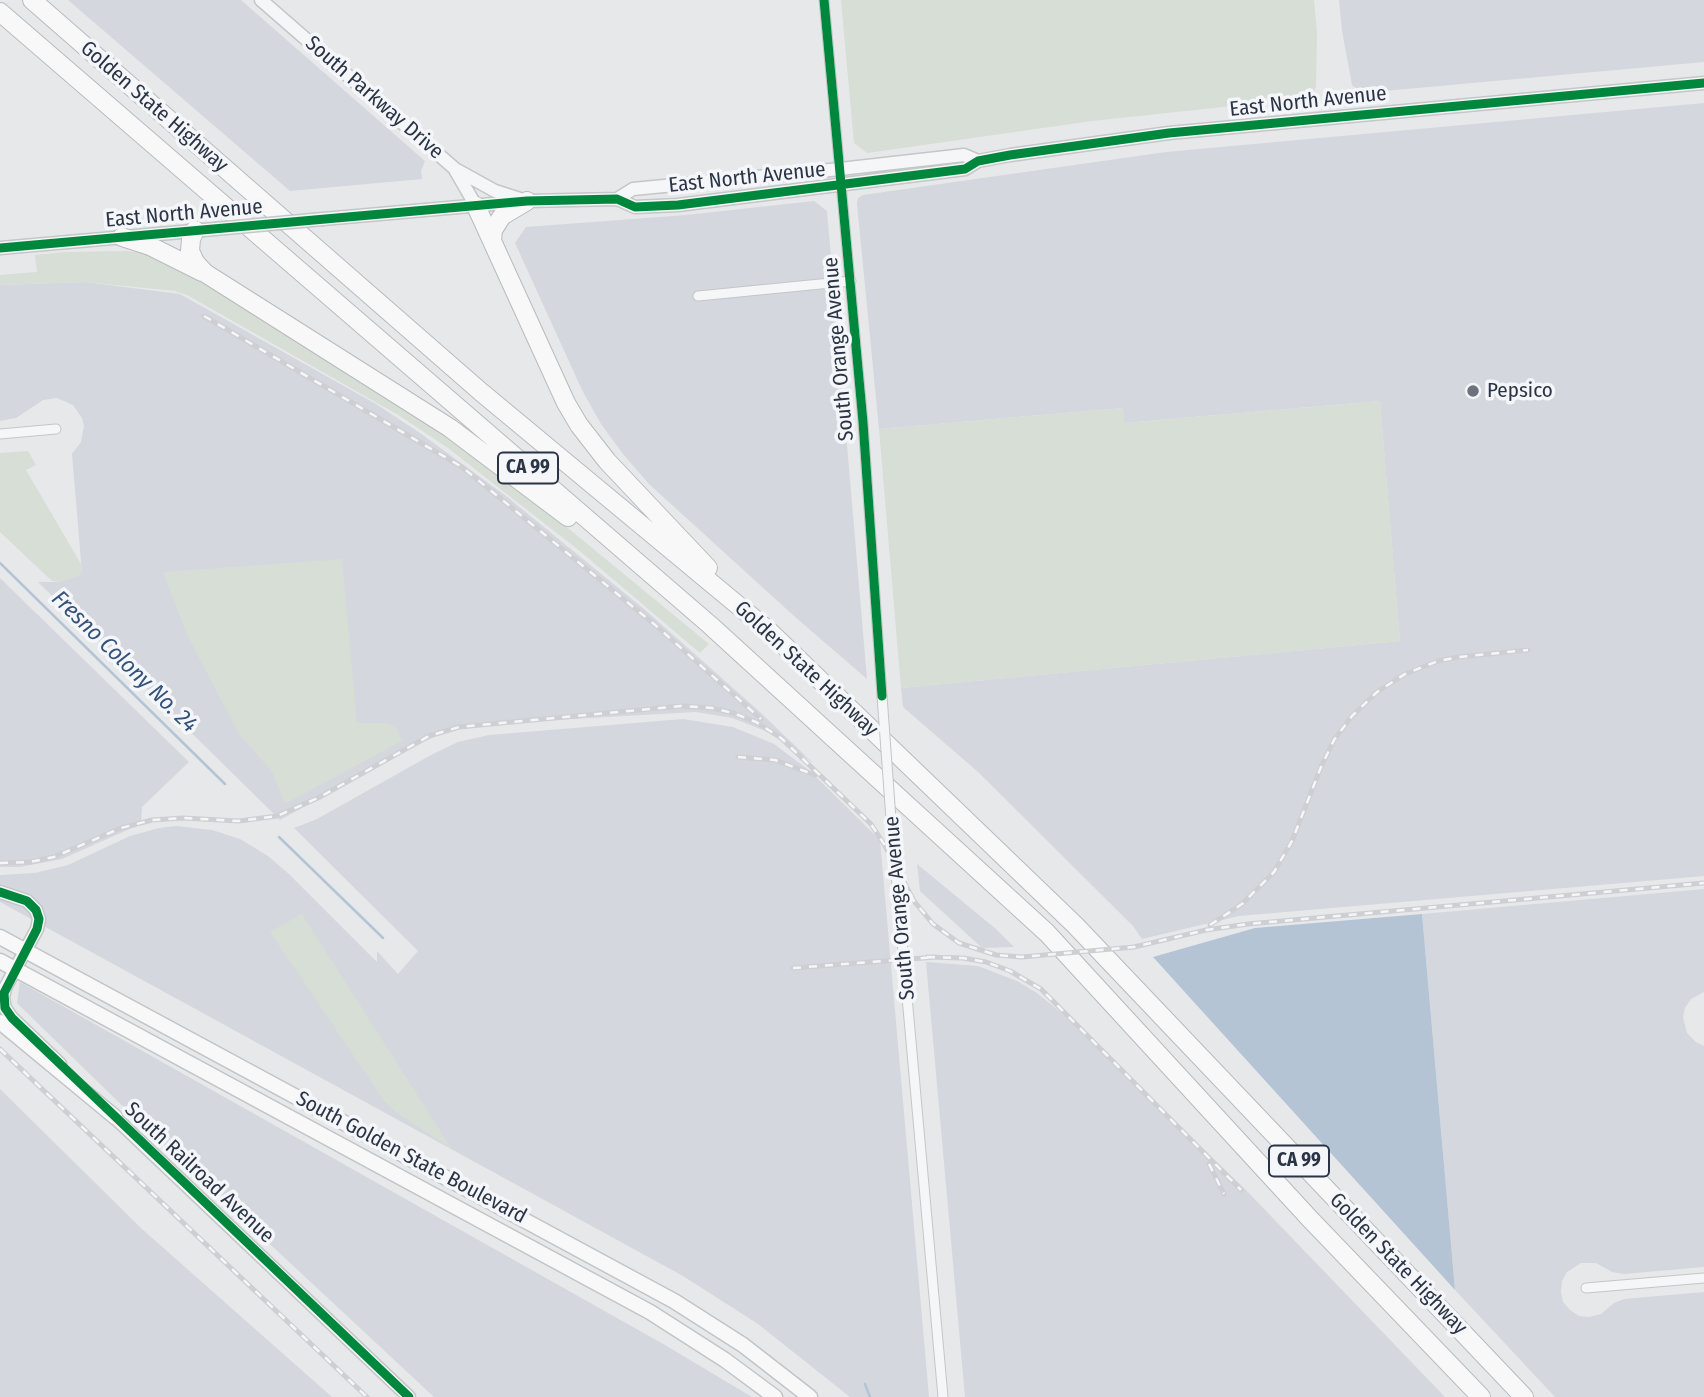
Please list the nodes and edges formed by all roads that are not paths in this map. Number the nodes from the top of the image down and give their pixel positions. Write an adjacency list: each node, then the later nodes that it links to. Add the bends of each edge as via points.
1 (32, 0): 23 (highway, Golden State Highway / CA 99, via 481,392)
2 (261, 0): 7 (street, South Parkway Drive)
3 (824, 0): 8 (street, South Orange Avenue)
4 (0, 12): 22 (highway, Golden State Highway / CA 99)
5 (1704, 83): 6 (street, East North Avenue, via 1181,132)
6 (978, 160): 8 (street, East North Avenue, via 964,155); 9 (street, East North Avenue, via 965,169)
7 (454, 168): 11 (street, via 495,191); 12 (street, South Parkway Drive)
8 (840, 169): 9 (street, South Orange Avenue); 10 (street, East North Avenue, via 633,189)
9 (842, 186): 10 (street, East North Avenue, via 678,205 635,207); 18 (street, South Orange Avenue)
10 (617, 199): 11 (street, East North Avenue)
11 (527, 201): 12 (street, East North Avenue); 15 (highway, via 496,222)
12 (476, 206): 13 (street, East North Avenue, bridge); 15 (highway)
13 (195, 230): 14 (street, East North Avenue); 17 (highway, via 190,251)
14 (122, 237): 16 (street, East North Avenue); 17 (highway)
15 (492, 240): 23 (highway, via 566,403 585,434)
16 (0, 248)
17 (205, 273): 22 (highway, via 450,428)
18 (851, 281): 19 (street); 35 (street, South Orange Avenue, bridge, via 891,820)
19 (698, 296)
20 (57, 429): 21 (street)
21 (0, 434)
22 (710, 625): 36 (highway, Golden State Highway / CA 99, via 1047,933)
23 (769, 631): 37 (highway, Golden State Highway / CA 99, via 1075,925)
24 (0, 892): 26 (street, South Railroad Avenue, via 27,901 38,914 37,929)
25 (0, 937): 26 (main road, South Golden State Boulevard)
26 (20, 960): 27 (main road, South Golden State Boulevard); 29 (street, South Railroad Avenue, via 4,993 8,1012); 33 (main road, South Golden State Boulevard, via 650,1312); 34 (main road, South Golden State Boulevard, via 674,1301 743,1345)
27 (0, 961)
28 (0, 1022): 29 (main road)
29 (115, 1117): 32 (street, South Railroad Avenue)
30 (1704, 1278): 31 (street)
31 (1586, 1288)
32 (409, 1397)
33 (775, 1397)
34 (810, 1397)
35 (943, 1397)
36 (1481, 1397)
37 (1524, 1397)

